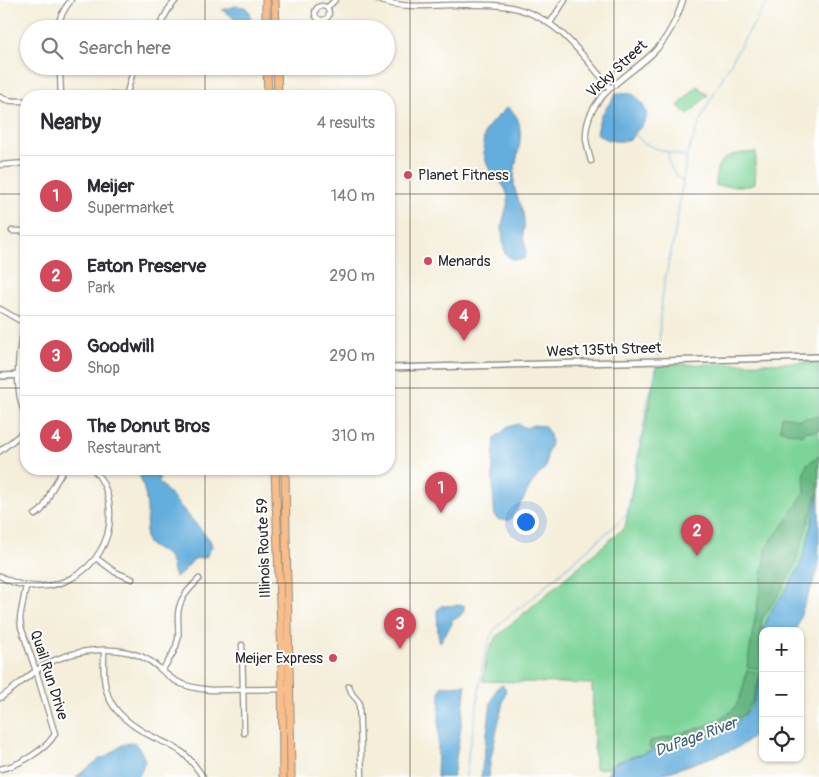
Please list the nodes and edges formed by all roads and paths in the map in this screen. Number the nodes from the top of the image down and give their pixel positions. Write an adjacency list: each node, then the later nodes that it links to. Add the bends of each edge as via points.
1 (71, 0): 10 (street)
2 (176, 0): 11 (street)
3 (266, 0): 12 (main road)
4 (275, 0): 13 (main road)
5 (335, 0): 9 (street)
6 (378, 0): 14 (street, via 406,6 505,6 520,9)
7 (564, 0): 14 (street)
8 (683, 0): 19 (street, Vicky Street, via 675,23 655,51)
9 (327, 8)
10 (59, 20)
11 (162, 20)
12 (266, 20)
13 (276, 20)
14 (550, 24): 19 (street, via 565,35)
15 (60, 75): 20 (street)
16 (132, 75): 21 (street)
17 (268, 75): 22 (main road)
18 (277, 75): 23 (main road)
19 (610, 88): 26 (street, Vicky Street, via 596,104 588,121 586,140)
20 (61, 90)
21 (128, 90)
22 (269, 90)
23 (278, 90)
24 (0, 97): 25 (street)
25 (20, 101)
26 (591, 161)
27 (20, 163): 28 (street)
28 (0, 165)
29 (12, 231): 30 (street)
30 (20, 231)
31 (0, 308): 32 (street)
32 (20, 320)
33 (20, 348): 37 (street)
34 (819, 358): 35 (street, West 135th Street)
35 (395, 368)
36 (0, 376): 37 (street)
37 (19, 376): 38 (street)
38 (20, 399)
39 (20, 435): 40 (street)
40 (0, 451)
41 (61, 475): 45 (street, via 41,512)
42 (98, 475): 48 (street, via 108,497 110,522)
43 (275, 475): 46 (main road, Illinois Route 59)
44 (285, 475): 47 (main road, Illinois Route 59)
45 (36, 515)
46 (277, 522): 47 (main road); 58 (main road, Illinois Route 59)
47 (285, 536): 58 (main road, Illinois Route 59)
48 (96, 558): 50 (street, via 115,572); 52 (street, via 68,580 46,586)
49 (0, 576): 52 (street)
50 (132, 579)
51 (199, 579): 55 (street, via 180,602 178,640)
52 (26, 586): 56 (street, Quail Run Drive, via 21,627)
53 (242, 645): 59 (street)
54 (104, 650): 55 (street, via 133,654); 56 (street, via 74,653); 63 (street, via 106,690 119,713 183,753)
55 (162, 670): 59 (street, via 174,681 200,689)
56 (36, 671): 60 (street); 62 (street, Quail Run Drive, via 55,734 30,757)
57 (349, 686): 66 (street, via 359,702)
58 (286, 689): 59 (street); 64 (main road); 65 (main road)
59 (243, 690): 61 (street)
60 (0, 698)
61 (244, 733)
62 (0, 769)
63 (203, 777)
64 (283, 777)
65 (291, 777)
66 (362, 777)

